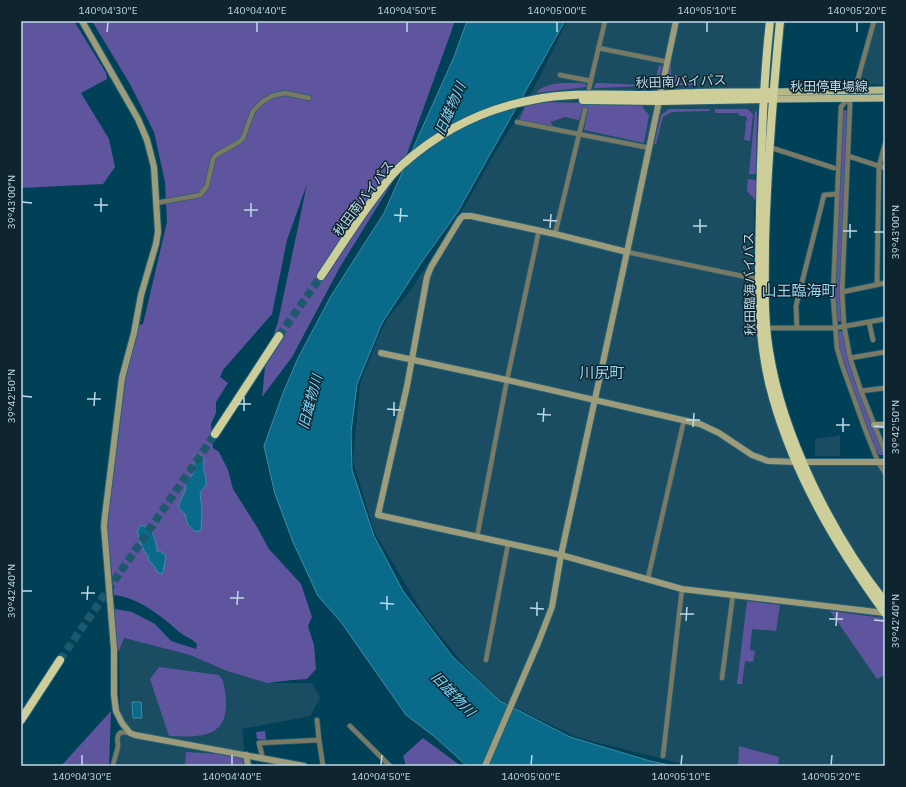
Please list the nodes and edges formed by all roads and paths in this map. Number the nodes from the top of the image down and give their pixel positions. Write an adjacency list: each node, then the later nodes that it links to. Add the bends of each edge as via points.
1 (82, 21): 31 (street, via 138,119 147,140 154,167)
2 (605, 21): 7 (street)
3 (676, 21): 8 (street)
4 (770, 21): 15 (highway, 秋田臨海バイパス)
5 (780, 21): 14 (highway, 秋田臨海バイパス)
6 (874, 21): 12 (street)
7 (598, 48): 8 (street); 10 (street)
8 (668, 62): 16 (street)
9 (560, 75): 10 (street)
10 (591, 81): 11 (street)
11 (589, 88)
12 (854, 90): 13 (main road, 秋田停車場線); 14 (main road, 秋田停車場線); 19 (street)
13 (885, 90)
14 (773, 95): 15 (highway, 秋田南バイパス); 19 (main road, 秋田停車場線); 24 (highway, 秋田臨海バイパス)
15 (764, 96): 16 (highway, 秋田南バイパス); 36 (highway, 秋田臨海バイパス)
16 (660, 97): 25 (street); 35 (highway, 秋田南バイパス, via 542,98 505,106 448,131 403,164 384,185 358,219)
17 (309, 98): 31 (street, via 285,93 262,102 253,111 240,142 213,159 207,186 200,195)
18 (885, 98): 19 (main road, 秋田停車場線)
19 (847, 99): 26 (street, via 850,104); 30 (street, via 841,107)
20 (585, 110): 22 (street)
21 (516, 122): 22 (street)
22 (579, 134): 25 (street); 33 (street)
23 (885, 144): 27 (street)
24 (769, 146): 28 (street); 36 (highway, 秋田臨海バイパス)
25 (650, 148): 34 (street)
26 (848, 156): 27 (street); 39 (street)
27 (879, 166): 29 (street); 38 (street)
28 (834, 168)
29 (885, 168)
30 (837, 194): 44 (street, via 824,195 796,306); 45 (street, via 833,296)
31 (156, 202): 78 (street, via 158,232 122,378 104,526 114,649 114,695 118,717)
32 (539, 230): 33 (street); 51 (street, via 470,216 463,216 460,219 429,272); 52 (street)
33 (555, 234): 34 (street)
34 (627, 252): 36 (street); 55 (street)
35 (321, 276)
36 (761, 280): 43 (highway, 秋田臨海バイパス); 61 (highway, 秋田臨海バイパス, via 761,335 767,374 778,415)
37 (885, 283): 38 (street)
38 (876, 284): 39 (street)
39 (842, 292): 42 (street)
40 (885, 319): 41 (street)
41 (869, 322): 42 (street); 47 (street)
42 (844, 326): 45 (street); 50 (street)
43 (766, 328): 44 (street); 61 (highway, 秋田臨海バイパス, via 779,397)
44 (797, 328): 45 (street)
45 (835, 328): 62 (street, via 837,348 853,399)
46 (280, 336): 59 (highway)
47 (873, 340)
48 (885, 352): 50 (street)
49 (381, 353): 51 (street)
50 (850, 358): 54 (street)
51 (412, 360): 52 (street); 64 (street, via 378,515)
52 (507, 380): 55 (street); 64 (street)
53 (885, 388): 54 (street)
54 (861, 391): 57 (street)
55 (596, 400): 56 (street); 66 (street)
56 (684, 420): 61 (street, via 711,429 761,459); 67 (street)
57 (874, 425): 58 (street); 60 (street)
58 (885, 425)
59 (215, 434)
60 (885, 452)
61 (799, 462): 62 (street); 70 (highway, 秋田臨海バイパス, via 840,535); 71 (highway, 秋田臨海バイパス, via 828,527)
62 (882, 462): 63 (street)
63 (885, 473)
64 (477, 537): 65 (street)
65 (508, 544): 66 (street); 73 (street)
66 (561, 555): 67 (street); 88 (street, via 552,607)
67 (648, 578): 68 (street)
68 (682, 588): 69 (street); 81 (street)
69 (733, 594): 71 (street); 74 (street)
70 (885, 602)
71 (885, 613)
72 (60, 660): 75 (highway)
73 (486, 660)
74 (722, 678)
75 (21, 720)
76 (317, 720): 79 (street)
77 (350, 726): 87 (street)
78 (130, 732): 80 (street); 83 (street, via 123,732 118,736)
79 (319, 740): 82 (street, via 259,743); 86 (street)
80 (246, 755): 82 (street); 84 (street)
81 (663, 756)
82 (262, 759): 85 (street)
83 (113, 766)
84 (248, 766)
85 (304, 766)
86 (324, 766)
87 (390, 766)
88 (485, 766)

